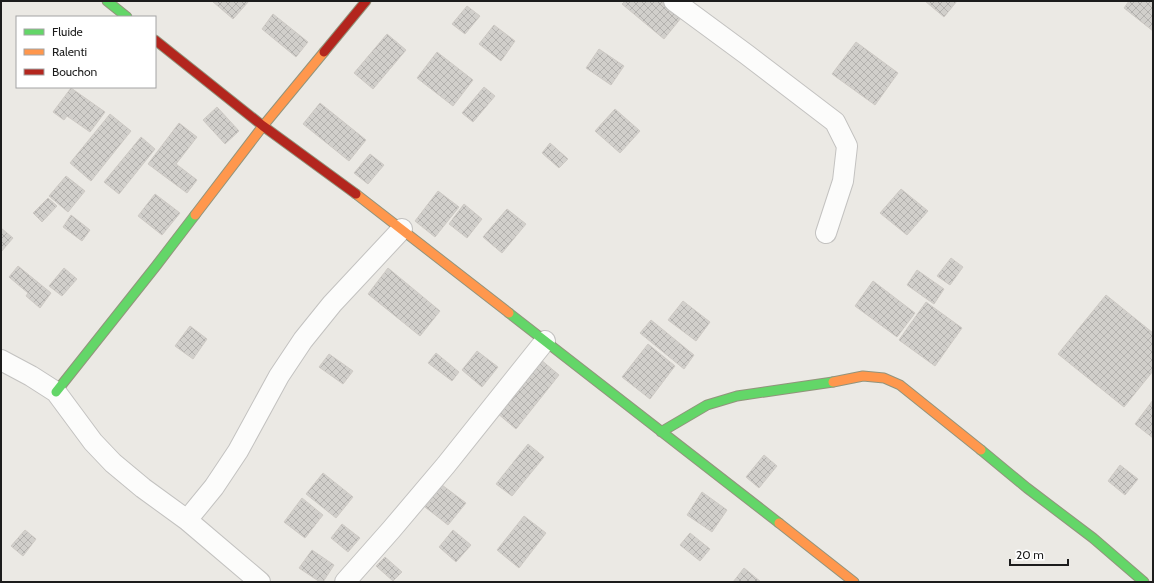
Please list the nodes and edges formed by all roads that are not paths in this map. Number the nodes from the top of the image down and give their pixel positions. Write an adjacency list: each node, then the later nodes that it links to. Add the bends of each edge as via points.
1 (107, 1): 4 (street)
2 (366, 1): 6 (street)
3 (674, 1): 8 (street, via 834,122 847,146 843,181)
4 (126, 16)
5 (156, 41): 6 (street)
6 (263, 126): 7 (street); 11 (street, via 152,272)
7 (402, 229): 9 (street); 13 (street, via 332,304 303,340 279,376 238,451 214,487)
8 (826, 233)
9 (545, 341): 12 (street); 15 (street, via 446,465)
10 (1, 360): 11 (street)
11 (56, 392): 13 (street, via 93,442 113,463)
12 (661, 432): 16 (street); 17 (street, via 707,405 737,396 863,376 884,378 900,385 1093,538)
13 (187, 520): 14 (street)
14 (260, 582)
15 (345, 582)
16 (854, 582)
17 (1144, 582)

